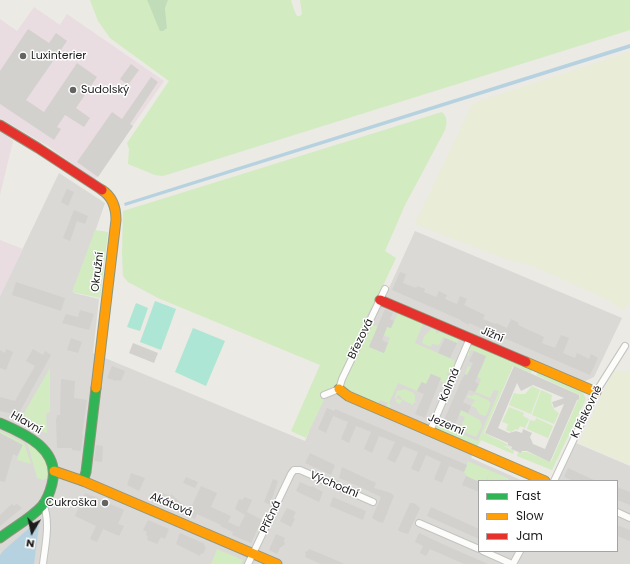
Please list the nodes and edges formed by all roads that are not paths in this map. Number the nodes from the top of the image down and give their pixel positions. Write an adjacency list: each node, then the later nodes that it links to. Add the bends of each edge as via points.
1 (0, 125): 15 (street, Okružní, via 106,194 116,208 116,226)
2 (384, 289): 3 (street, Březová)
3 (380, 300): 4 (street, Jižní); 6 (street, Březová, via 342,378)
4 (470, 338): 7 (street, Jižní); 10 (street, Kolmá)
5 (625, 346): 7 (street, K Pískovně)
6 (339, 390): 8 (street); 10 (street, Jezerní)
7 (596, 392): 14 (street, K Pískovně)
8 (324, 395)
9 (0, 422): 12 (street, Hlavní, via 39,444 52,460)
10 (430, 431): 13 (street, Jezerní)
11 (294, 470): 16 (street, Východní, via 300,470); 25 (street, Příčná)
12 (54, 471): 15 (street, Akátová); 17 (street, via 50,491)
13 (543, 480)
14 (554, 480)
15 (83, 481): 25 (street, Akátová)
16 (373, 502)
17 (43, 504): 21 (street); 26 (street, via 47,522)
18 (618, 512): 19 (street)
19 (630, 518)
20 (419, 523): 22 (street)
21 (0, 538)
22 (478, 549)
23 (485, 552): 29 (street)
24 (519, 552): 29 (street)
25 (253, 553): 27 (street, Příčná); 28 (street, Akátová)
26 (43, 564)
27 (248, 564)
28 (277, 564)
29 (513, 564)

